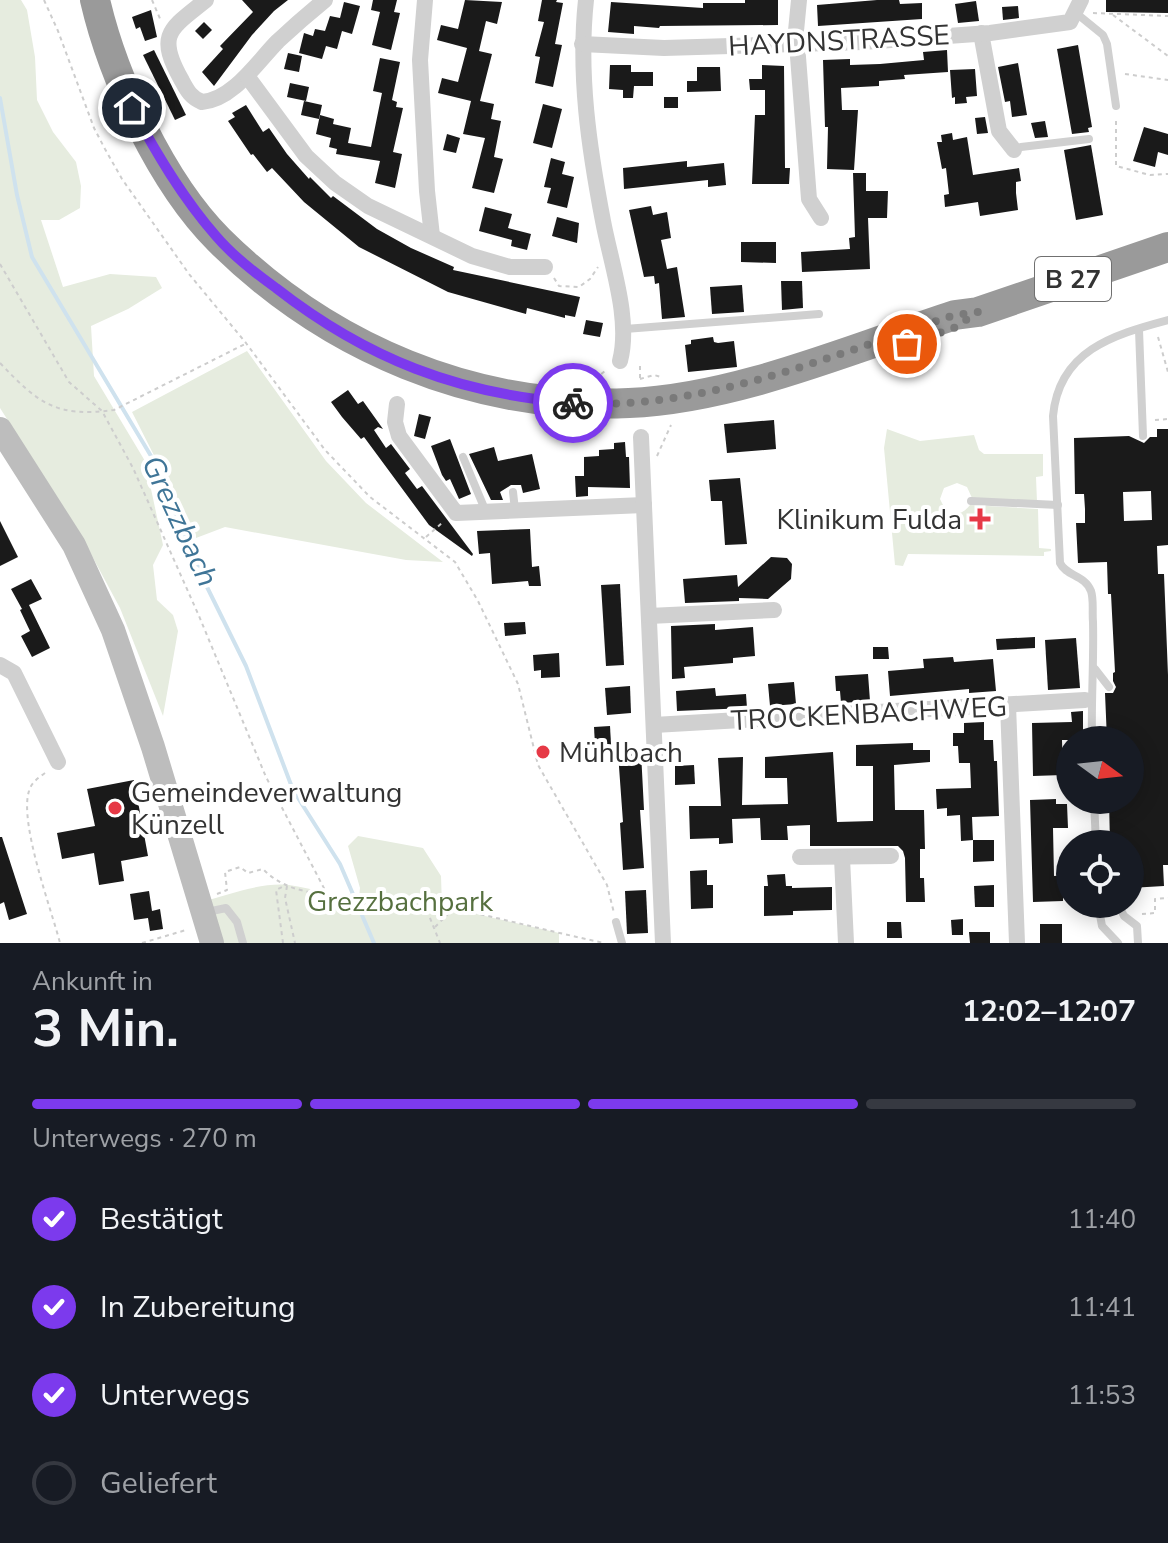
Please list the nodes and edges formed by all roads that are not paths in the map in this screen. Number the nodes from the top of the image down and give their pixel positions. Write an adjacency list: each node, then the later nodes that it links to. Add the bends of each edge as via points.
1 (81, 0): 20 (highway, B 27, via 107,86 134,144 208,246 255,290 321,338 371,366 440,393 567,417 689,411 817,375 954,328)
2 (95, 0): 20 (highway, B 27, via 132,108 182,193 218,239 313,316 377,354 441,378 536,400 629,403 678,398 728,388)
3 (206, 0): 12 (street, via 166,31 170,59 195,100 208,102)
4 (325, 0): 12 (street)
5 (425, 0): 17 (street, via 420,60)
6 (586, 0): 11 (street)
7 (799, 0): 10 (street)
8 (1080, 8): 9 (street, HAYDNSTRASSE, via 1064,24); 13 (lane, via 1107,44)
9 (981, 33): 10 (street, HAYDNSTRASSE); 15 (street, via 999,131)
10 (797, 43): 11 (street, HAYDNSTRASSE, via 664,48); 16 (street, via 809,199)
11 (582, 44): 23 (street, via 590,138)
12 (247, 76): 17 (street, via 306,156 335,183 368,206)
13 (1116, 106)
14 (1089, 139): 15 (lane)
15 (1017, 149)
16 (821, 218)
17 (432, 236): 19 (street, via 510,267)
18 (1168, 247): 20 (highway, B 27)
19 (545, 267)
20 (978, 312)
21 (819, 314): 23 (lane)
22 (1168, 320): 24 (lane)
23 (625, 329): 25 (street)
24 (1139, 330): 28 (lane); 34 (lane, via 1081,355 1062,378 1053,416)
25 (620, 361)
26 (397, 404): 36 (street, via 399,436 456,513)
27 (0, 429): 52 (main road, via 74,545 113,630)
28 (1143, 436)
29 (641, 437): 33 (street)
30 (463, 457): 36 (lane)
31 (513, 492): 35 (lane)
32 (971, 501): 34 (lane)
33 (644, 505): 35 (street); 38 (street)
34 (1058, 505): 40 (lane, via 1061,567 1085,581 1092,594)
35 (516, 511): 36 (street)
36 (487, 512)
37 (774, 610): 38 (street)
38 (649, 616): 44 (street)
39 (0, 665): 46 (street, via 14,673)
40 (1095, 669): 41 (lane); 42 (lane)
41 (1109, 687)
42 (1088, 700): 43 (street, TROCKENBACHWEG); 45 (lane)
43 (1008, 705): 44 (street, TROCKENBACHWEG); 58 (street)
44 (654, 725): 56 (street)
45 (1091, 726)
46 (58, 762)
47 (891, 856): 49 (street)
48 (800, 857): 49 (street)
49 (842, 858): 57 (street)
50 (1101, 918): 59 (lane)
51 (1125, 918): 60 (lane, via 1137,926)
52 (206, 920): 54 (lane, via 226,908)
53 (616, 922): 55 (lane)
54 (243, 943)
55 (622, 943)
56 (663, 943)
57 (846, 943)
58 (1017, 943)
59 (1118, 943)
60 (1138, 943)

